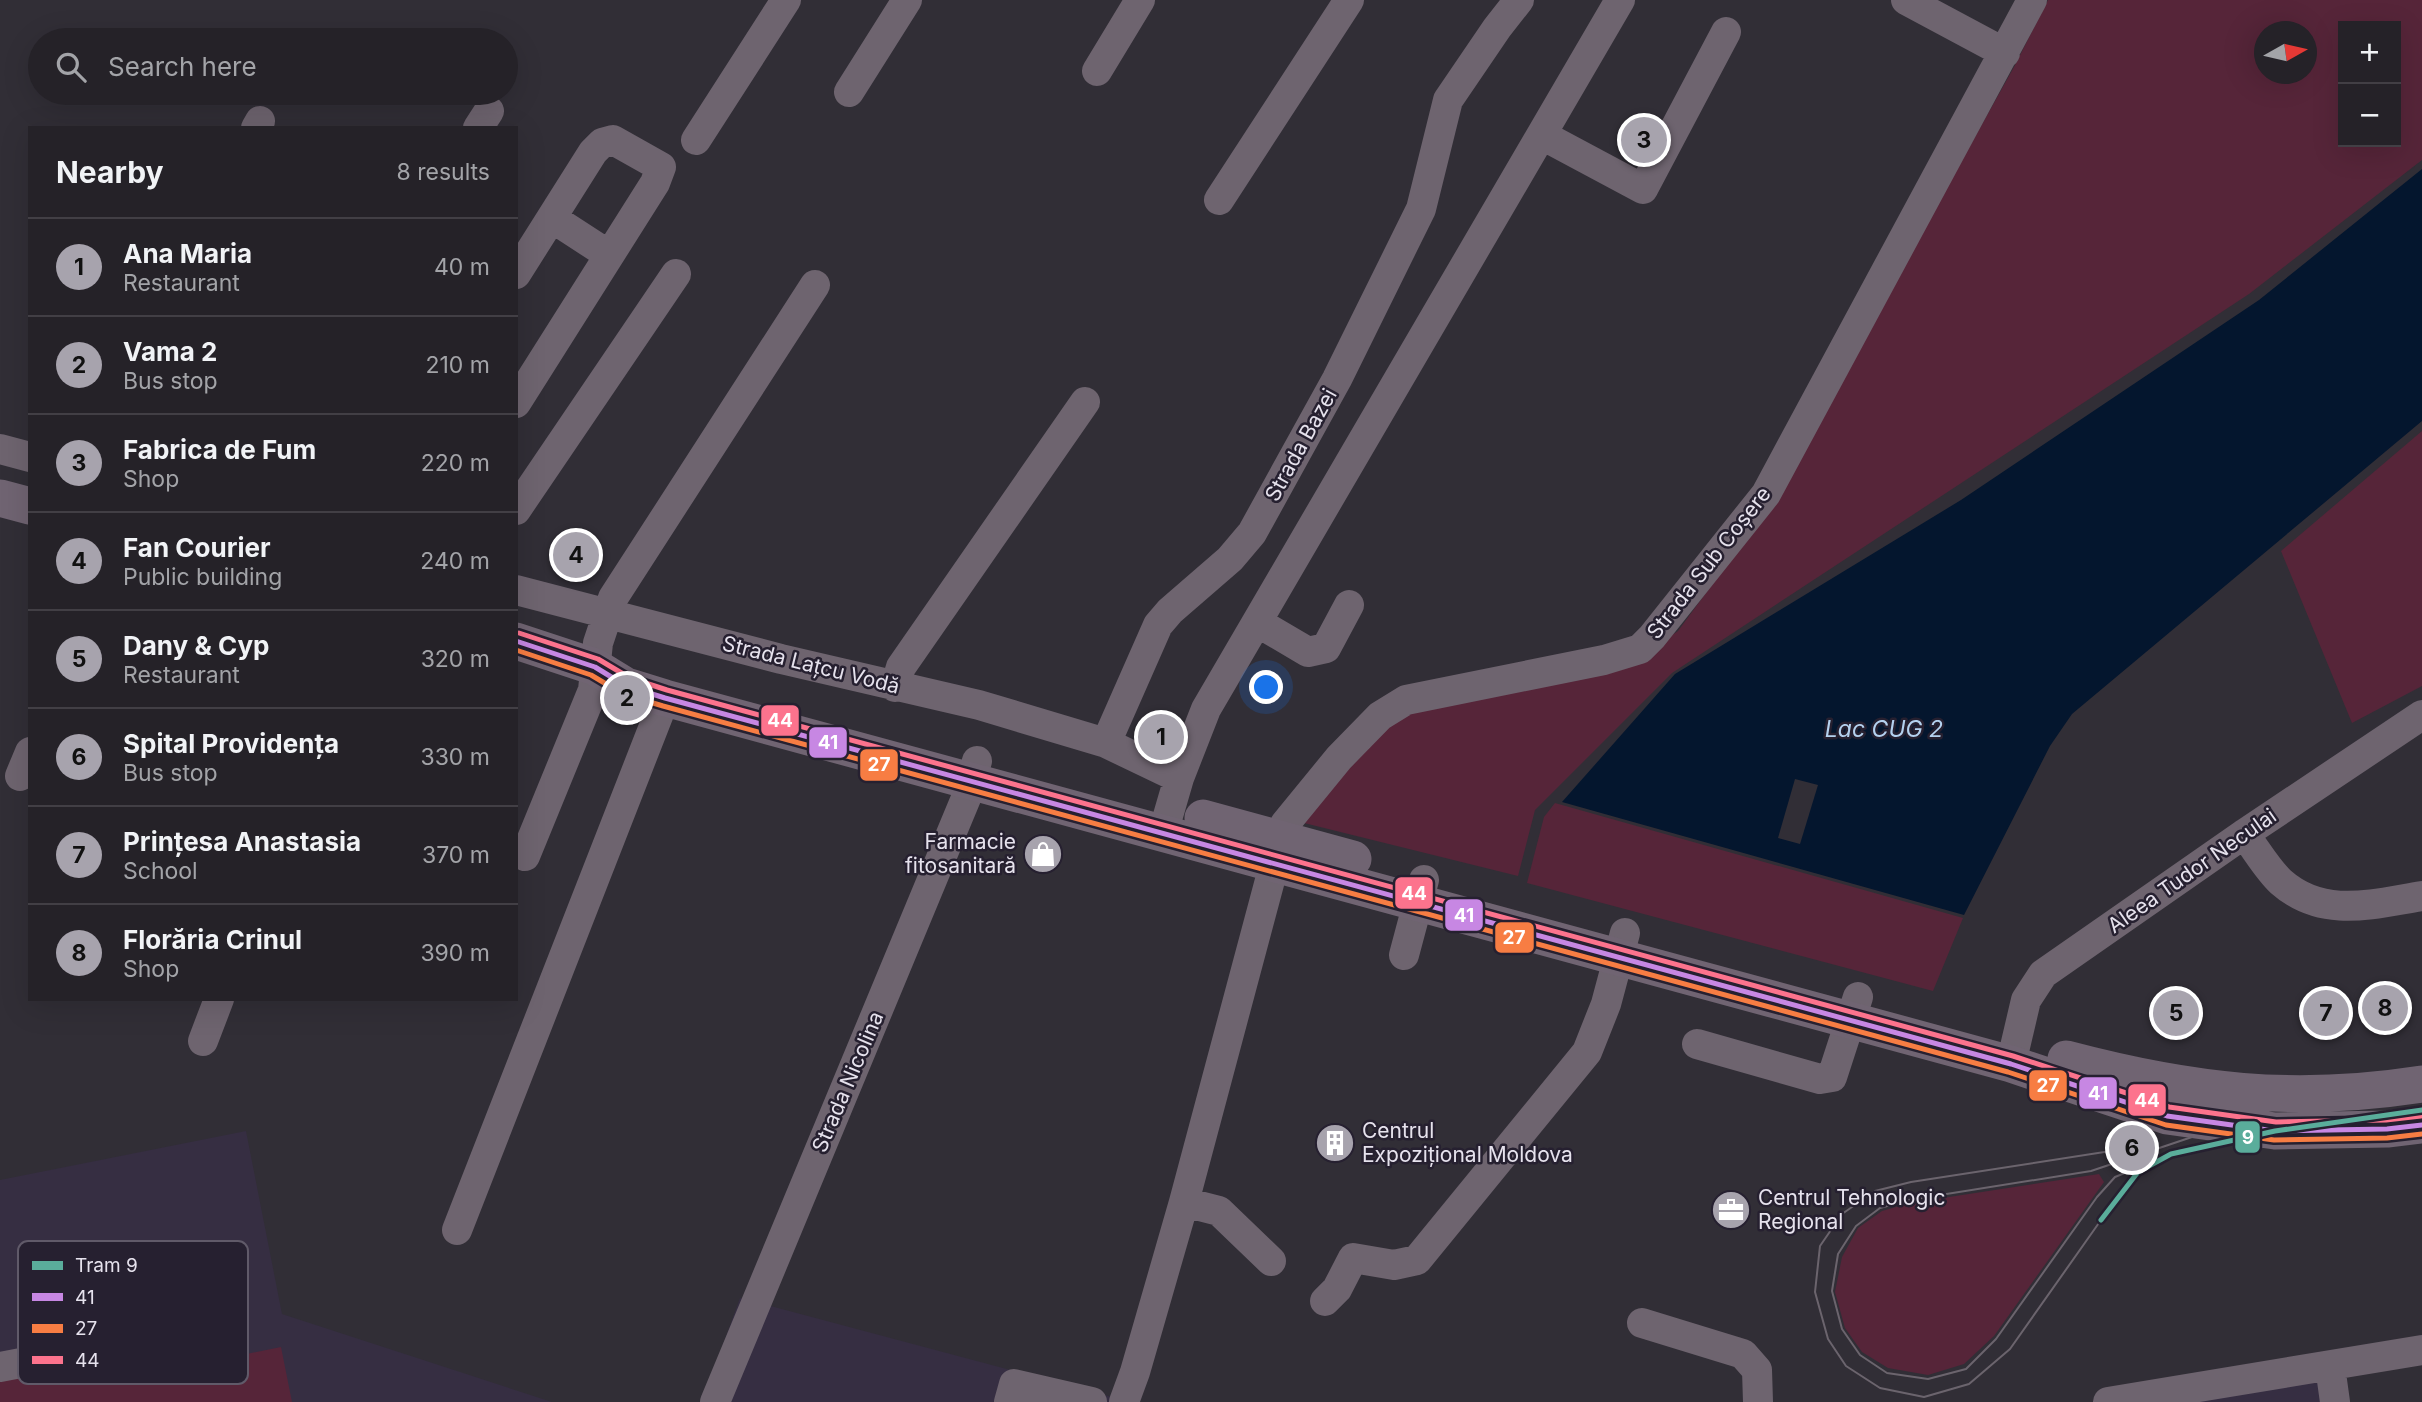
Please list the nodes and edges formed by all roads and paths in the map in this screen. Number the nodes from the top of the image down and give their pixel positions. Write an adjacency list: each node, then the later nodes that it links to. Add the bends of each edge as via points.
1 (786, 0): 14 (street)
2 (907, 0): 12 (street)
3 (1140, 0): 11 (street)
4 (1349, 0): 15 (street)
5 (1519, 0): 36 (street, Strada Bazei, via 1448,100 1421,209 1337,379 1252,533 1158,625)
6 (1620, 0): 13 (street)
7 (1906, 0): 10 (street)
8 (2032, 0): 10 (street, Strada Sub Coșere)
9 (1726, 32): 13 (street, via 1643,189)
10 (2005, 53): 40 (street, Strada Sub Coșere, via 1766,494 1652,637 1640,649 1604,660 1406,700 1380,716 1339,758 1285,824)
11 (1097, 71)
12 (849, 92)
13 (1542, 135): 30 (street)
14 (696, 140)
15 (1219, 200)
16 (552, 218): 17 (street); 18 (street); 18 (street, via 602,143 613,140 661,167)
17 (526, 239): 19 (street)
18 (609, 255): 22 (street)
19 (518, 267)
20 (676, 274): 26 (street)
21 (815, 285): 29 (street)
22 (518, 400)
23 (1085, 402): 33 (street, via 901,667)
24 (0, 498): 25 (main road)
25 (28, 505)
26 (518, 507)
27 (518, 590): 29 (street, Strada Lațcu Vodă)
28 (1349, 605): 30 (street, via 1326,648 1308,652)
29 (607, 612): 32 (street); 33 (street, Strada Lațcu Vodă)
30 (1257, 622): 38 (street, via 1206,709)
31 (518, 642): 32 (main road)
32 (595, 667): 34 (main road, via 626,686); 37 (main road, via 630,667); 41 (street, via 591,694)
33 (895, 687): 36 (street, Strada Lațcu Vodă, via 979,705)
34 (665, 698): 37 (main road); 54 (street)
35 (2422, 715): 39 (street, Aleea Tudor Neculai)
36 (1106, 743): 38 (street)
37 (974, 772): 38 (main road); 62 (street, Strada Nicolina)
38 (1170, 807): 40 (main road)
39 (2244, 834): 43 (street, via 2280,881 2309,901 2359,906); 50 (street, Aleea Tudor Neculai, via 2043,974 2026,1000)
40 (1278, 852): 42 (main road); 53 (street, Strada Sub Coșere)
41 (525, 856)
42 (1421, 891): 44 (main road); 45 (street)
43 (2422, 896)
44 (1622, 945): 47 (main road); 56 (street, via 1587,1052 1417,1259 1394,1265 1353,1258 1337,1289)
45 (1404, 955)
46 (218, 1001): 48 (street)
47 (1855, 1009): 49 (street, via 1832,1077 1820,1079); 50 (main road)
48 (203, 1041)
49 (1696, 1044)
50 (2013, 1055): 51 (main road, via 2238,1093 2336,1094); 52 (main road, via 2167,1116 2275,1131)
51 (2422, 1084)
52 (2422, 1125)
53 (1184, 1202): 55 (street, via 1219,1211); 65 (street, Strada Sub Coșere)
54 (457, 1230)
55 (1271, 1261)
56 (1325, 1301)
57 (1642, 1323): 66 (street, via 1744,1354 1757,1370)
58 (2422, 1350): 61 (street)
59 (18, 1364): 60 (street)
60 (0, 1367)
61 (2321, 1368): 67 (street); 68 (street)
62 (715, 1402)
63 (1009, 1402): 64 (street, via 1014,1384)
64 (1091, 1402)
65 (1124, 1402)
66 (1758, 1402)
67 (2109, 1402)
68 (2335, 1402)

